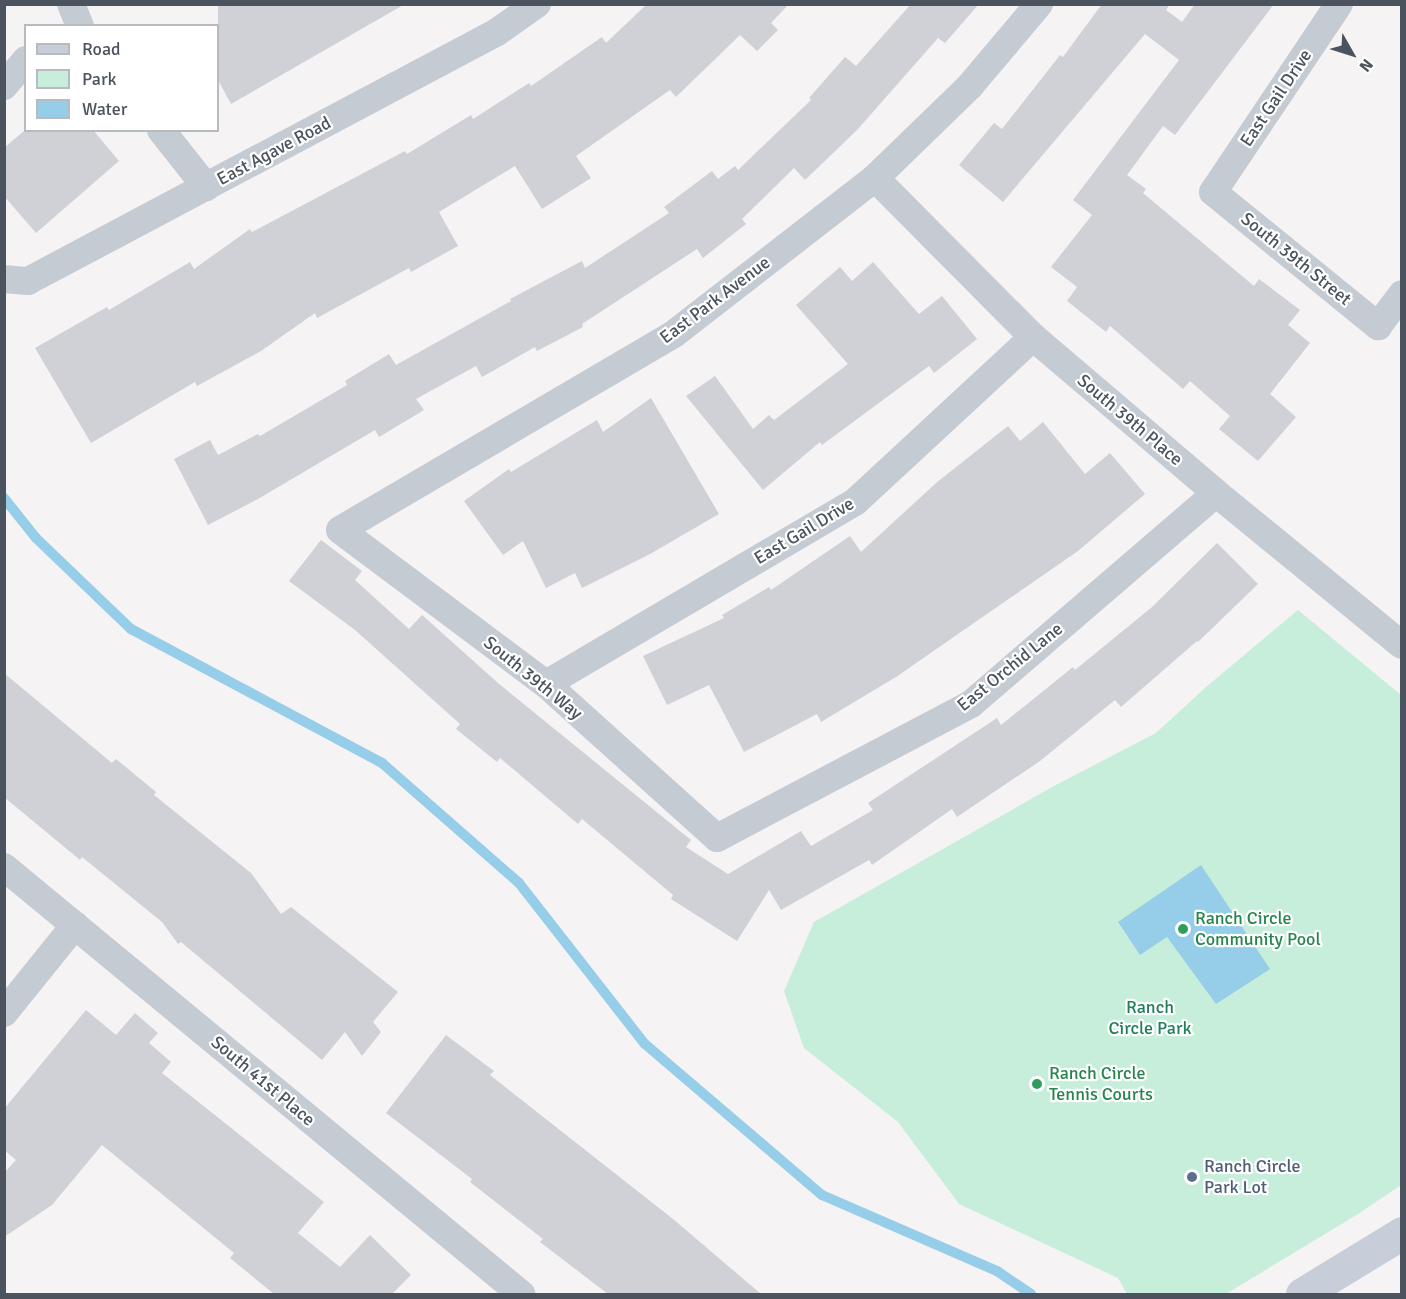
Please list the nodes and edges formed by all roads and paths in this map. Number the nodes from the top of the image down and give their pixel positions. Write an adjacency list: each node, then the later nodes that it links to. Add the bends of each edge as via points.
1 (71, 4): 5 (street)
2 (537, 4): 10 (street, East Agave Road, via 497,32)
3 (1039, 4): 9 (street, East Park Avenue, via 970,86)
4 (1339, 4): 11 (street, East Gail Drive)
5 (79, 24)
6 (24, 62): 7 (street)
7 (4, 86)
8 (163, 132): 10 (street)
9 (875, 178): 14 (street, South 39th Place); 16 (street, East Park Avenue, via 674,334)
10 (206, 187): 12 (street, East Agave Road, via 28,281)
11 (1213, 192): 13 (street, South 39th Street, via 1378,326)
12 (4, 279)
13 (1401, 294)
14 (1033, 338): 15 (street, South 39th Place); 18 (street, East Gail Drive, via 855,502)
15 (1216, 493): 17 (street, South 39th Place); 19 (street, East Orchid Lane, via 971,704)
16 (340, 530): 18 (street, South 39th Way)
17 (1401, 645)
18 (546, 684): 19 (street, South 39th Way)
19 (717, 838)
20 (4, 867): 21 (street, South 41st Place)
21 (75, 925): 22 (street); 24 (street, South 41st Place)
22 (4, 1013)
23 (1401, 1233): 25 (street)
24 (518, 1294)
25 (1302, 1294)

